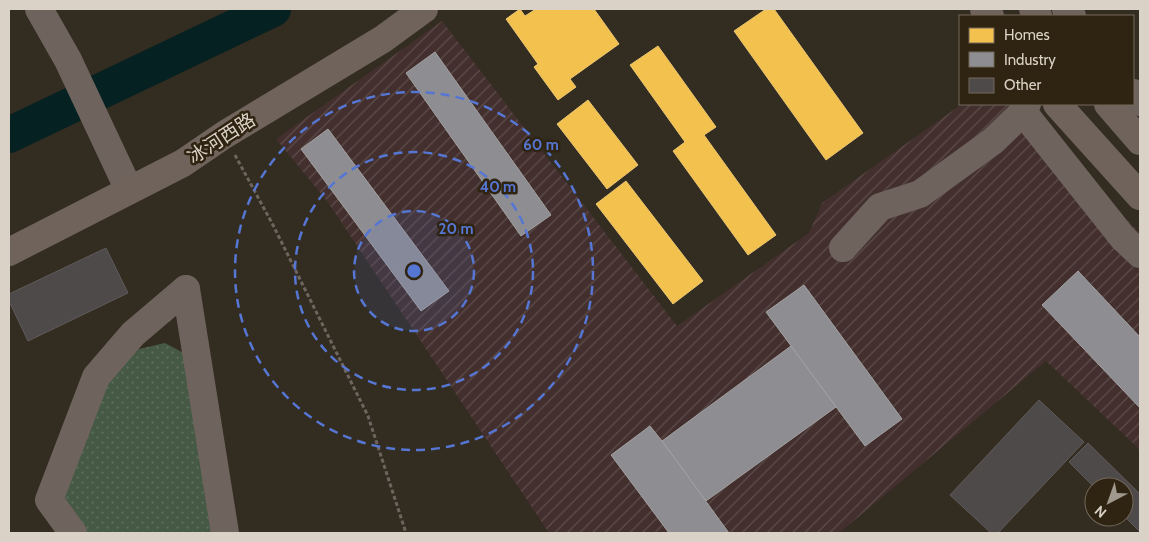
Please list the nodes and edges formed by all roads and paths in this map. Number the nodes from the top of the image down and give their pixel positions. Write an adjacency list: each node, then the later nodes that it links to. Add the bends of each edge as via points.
1 (40, 9): 8 (street, via 68,60)
2 (424, 9): 6 (main road, 冰河西路, via 383,39)
3 (1058, 105): 9 (main road)
4 (1109, 105): 7 (main road)
5 (1025, 108): 10 (street, via 993,141 920,194 880,207); 12 (street, via 1124,238)
6 (224, 135): 8 (main road, 冰河西路, via 183,162); 15 (path, via 273,224 368,416)
7 (1140, 140)
8 (129, 190): 11 (main road, 冰河西路)
9 (1140, 196)
10 (843, 248)
11 (9, 252)
12 (1140, 254)
13 (73, 533): 14 (street, via 50,500 96,377 133,334 186,289)
14 (225, 533)
15 (406, 533)

